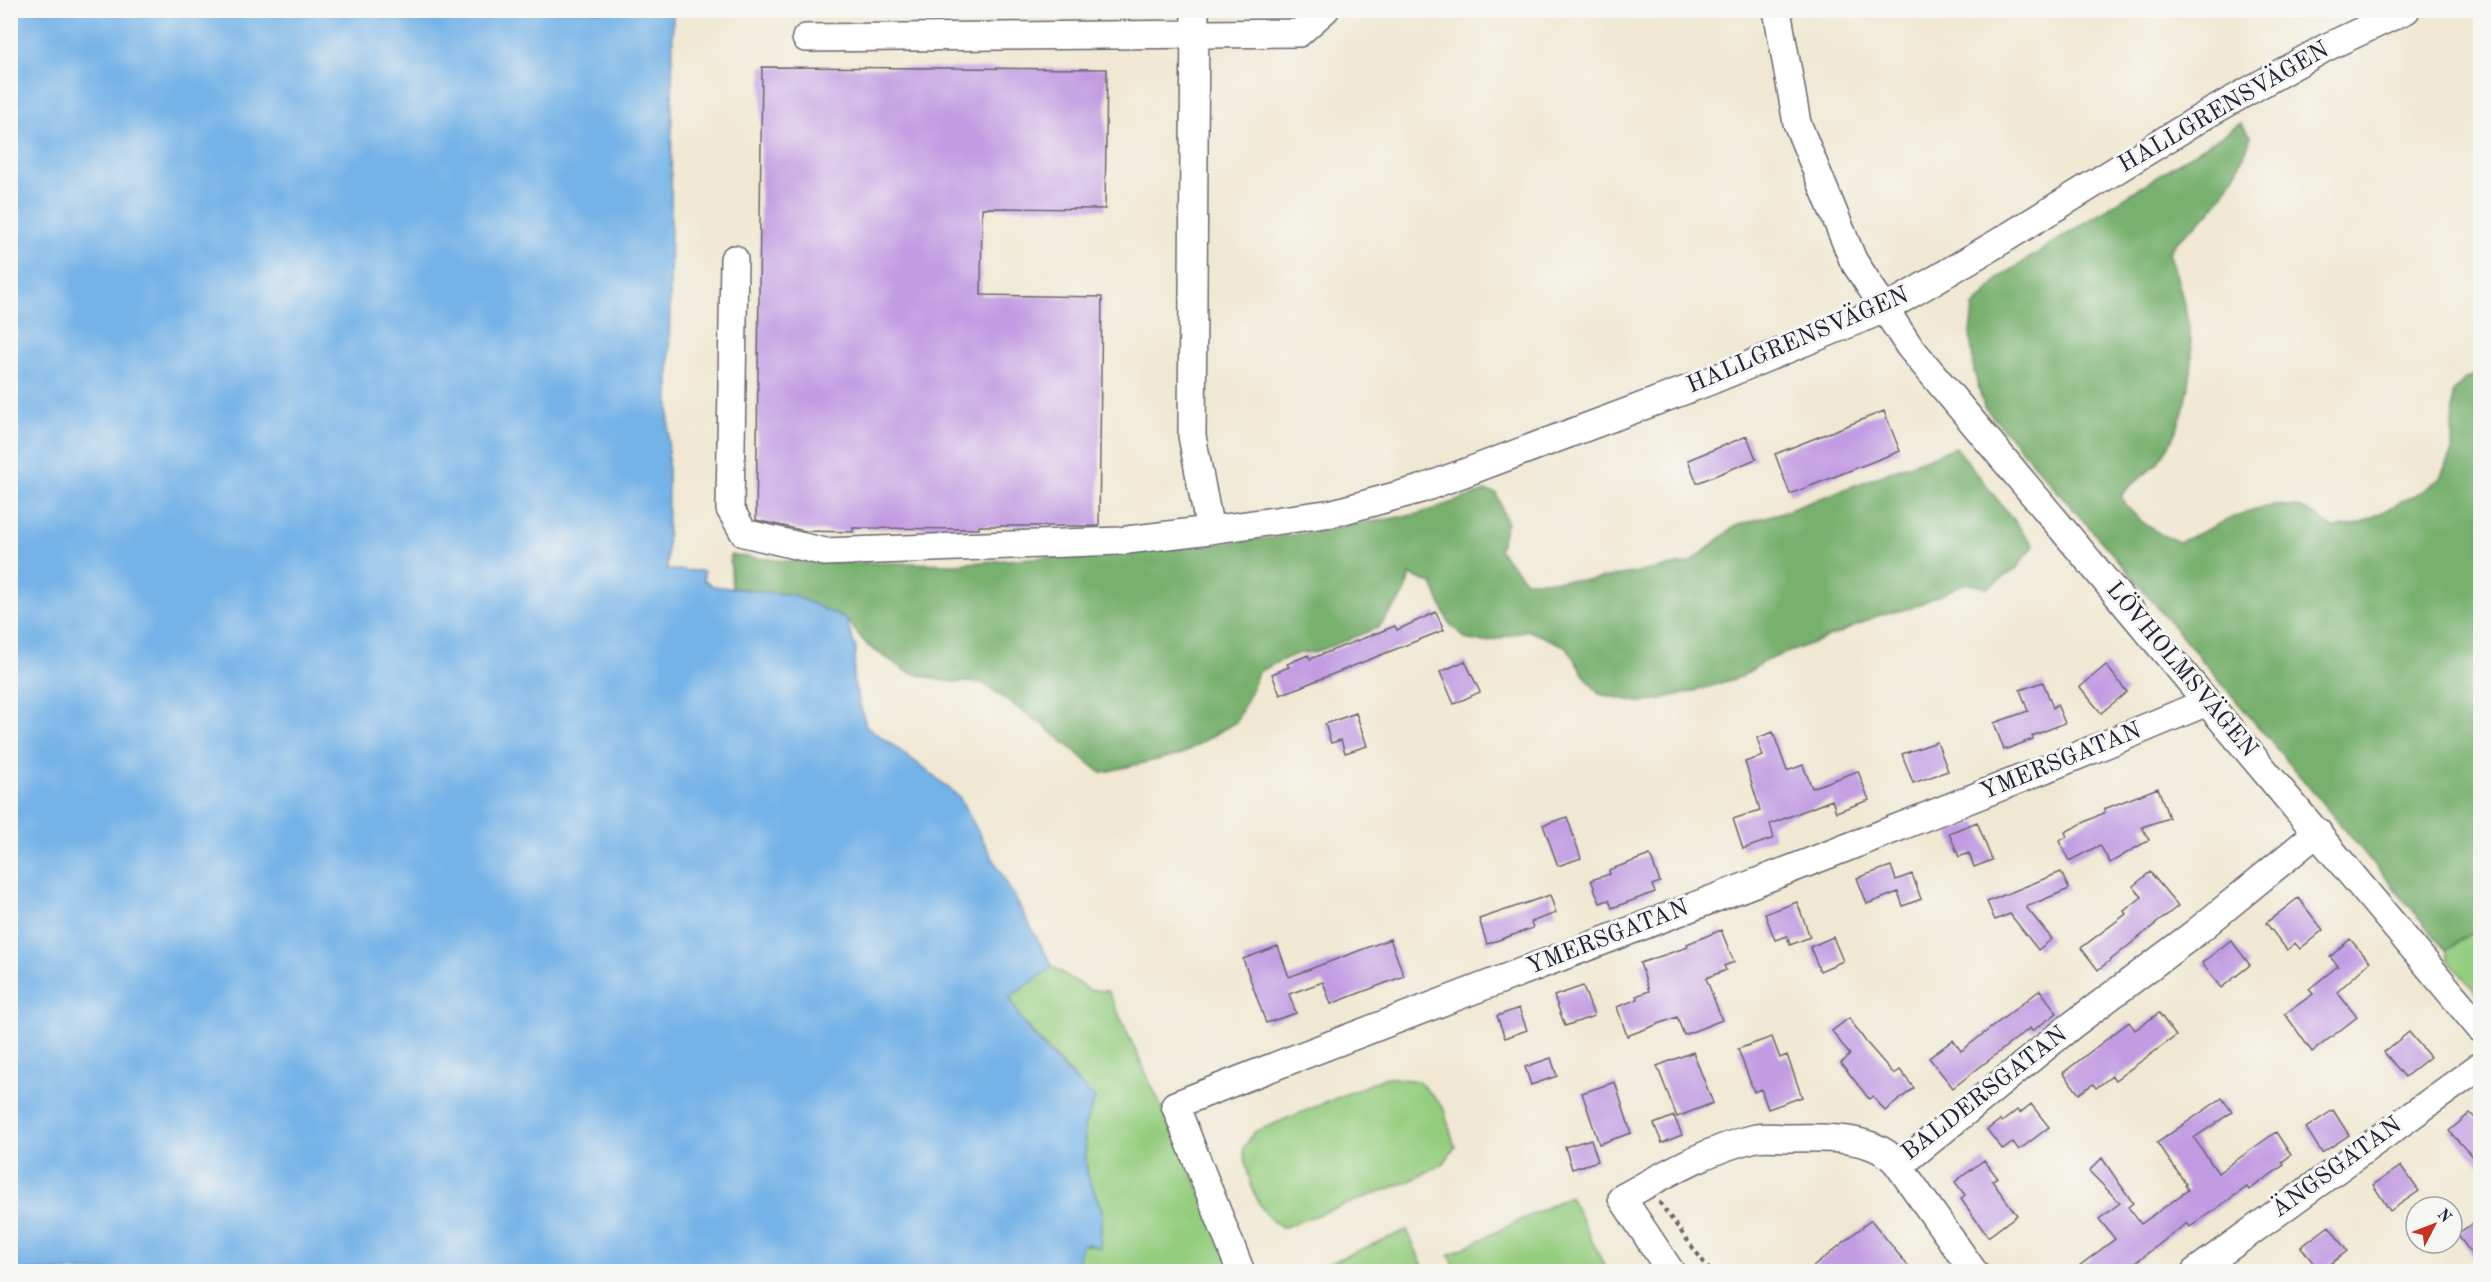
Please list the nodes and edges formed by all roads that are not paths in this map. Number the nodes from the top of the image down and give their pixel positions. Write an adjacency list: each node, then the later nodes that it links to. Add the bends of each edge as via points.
1 (1325, 10): 4 (street, via 1299,33)
2 (1777, 10): 7 (street, LÖVHOLMSVÄGEN, via 1797,123 1852,260)
3 (2406, 10): 7 (street, HALLGRENSVÄGEN, via 2325,48 2204,116)
4 (1195, 21): 5 (street); 8 (street, via 1192,436)
5 (806, 38)
6 (734, 259): 8 (street, HALLGRENSVÄGEN, via 730,509 744,533 825,552 1119,541)
7 (1885, 309): 8 (street, HALLGRENSVÄGEN, via 1710,381 1421,489 1333,513); 9 (street, LÖVHOLMSVÄGEN, via 1909,346)
8 (1210, 530)
9 (2207, 702): 10 (street, LÖVHOLMSVÄGEN); 14 (street, YMERSGATAN, via 1781,873 1175,1105)
10 (2318, 832): 11 (street, LÖVHOLMSVÄGEN); 13 (street, BALDERSGATAN)
11 (2481, 1028)
12 (2481, 1066): 17 (street, ÄNGSGATAN)
13 (1899, 1166): 15 (street, BALDERSGATAN, via 1894,1159 1866,1144 1831,1137 1757,1138 1686,1163 1622,1198); 16 (street)
14 (1241, 1272)
15 (1671, 1272)
16 (1974, 1272)
17 (2194, 1272)

